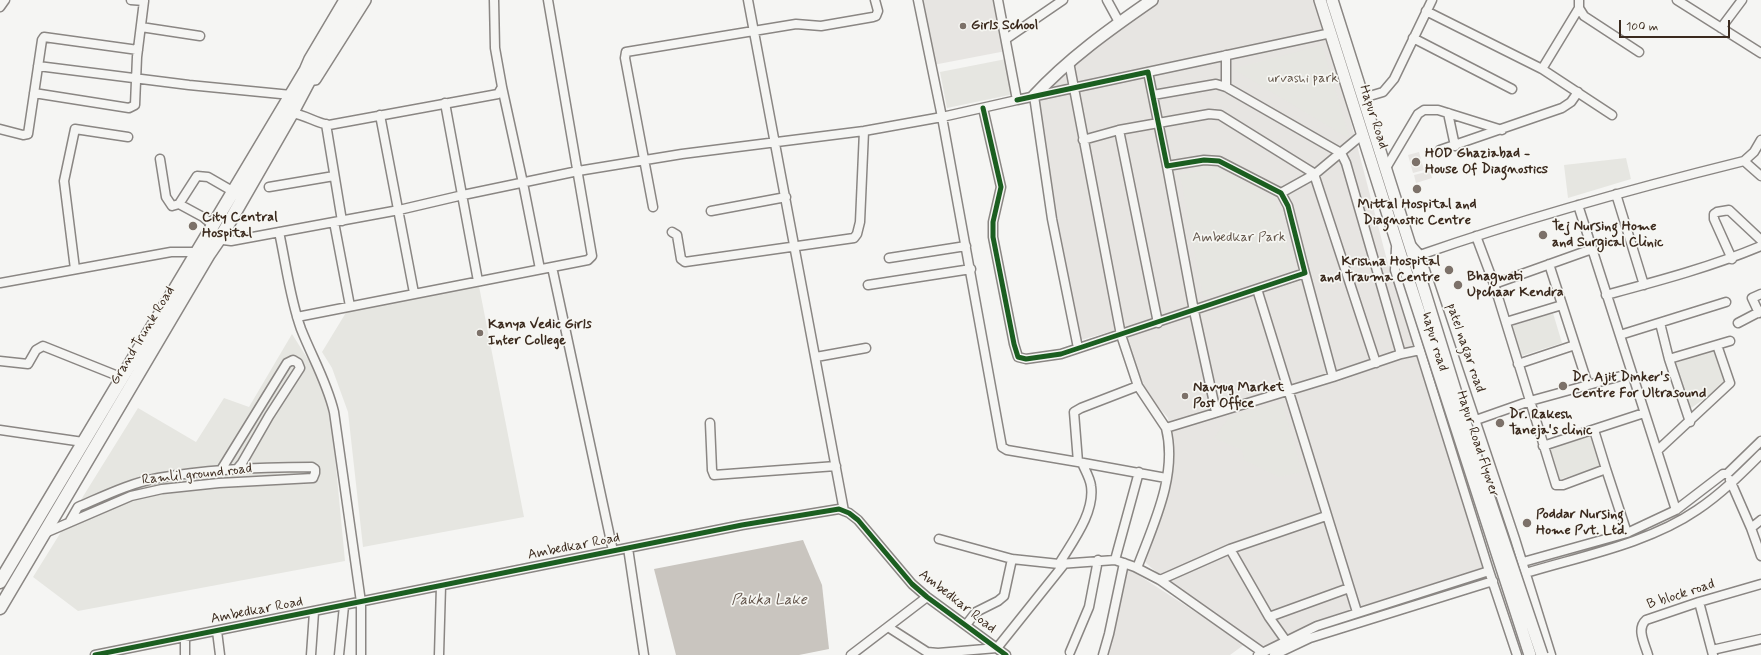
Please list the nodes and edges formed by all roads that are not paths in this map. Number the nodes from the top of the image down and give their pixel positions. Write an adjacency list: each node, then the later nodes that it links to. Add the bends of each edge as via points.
1 (5, 0): 23 (street)
2 (131, 0): 26 (street, via 144,1)
3 (344, 0): 41 (main road, via 310,59)
4 (354, 0): 41 (highway)
5 (365, 0): 41 (main road, via 315,79)
6 (494, 0): 43 (street, via 495,48)
7 (548, 0): 80 (street)
8 (748, 0): 28 (street)
9 (875, 0): 28 (street, via 878,11 873,17 821,26 796,24)
10 (918, 0): 60 (street)
11 (998, 0): 32 (street)
12 (1063, 0): 21 (street)
13 (1107, 0): 25 (street)
14 (1152, 0): 25 (main road)
15 (1320, 0): 29 (main road, Hapur Road)
16 (1332, 0): 52 (main road, hapur road)
17 (1432, 0): 24 (street)
18 (1677, 0): 20 (street)
19 (1742, 0): 27 (street)
20 (1689, 3): 27 (street)
21 (1050, 4): 32 (street)
22 (1579, 4): 35 (street, via 1584,16); 39 (street)
23 (0, 7)
24 (1426, 11): 31 (street); 39 (street)
25 (1119, 22): 37 (main road)
26 (141, 26): 30 (street); 33 (street)
27 (1721, 28): 34 (street)
28 (754, 32): 71 (street); 76 (street, via 626,52 625,58)
29 (1331, 33): 36 (street); 67 (main road, Hapur Road)
30 (200, 36)
31 (1413, 38): 46 (street); 52 (street, via 1388,87 1376,95)
32 (1006, 39): 53 (street)
33 (138, 50): 38 (street, via 44,37); 42 (street)
34 (1760, 50)
35 (1639, 52)
36 (1226, 55): 40 (street); 44 (street)
37 (1070, 62): 45 (street); 51 (main road, via 1052,76)
38 (38, 66): 42 (street); 48 (street)
39 (1542, 69): 47 (street)
40 (1148, 72): 45 (street); 50 (street)
41 (309, 73): 49 (highway, Grand Trunk Road); 56 (highway, Grand Trunk Road)
42 (136, 78): 48 (street, via 135,103 132,108); 49 (street)
43 (502, 87): 54 (street, via 498,94); 84 (street)
44 (1226, 87): 50 (street, via 1216,84); 74 (street)
45 (1074, 88): 51 (street); 69 (street)
46 (1512, 89)
47 (1578, 92): 59 (street); 65 (street, via 1571,102 1562,108)
48 (34, 93): 63 (street, via 28,134)
49 (291, 95): 86 (highway, Grand Trunk Road)
50 (1153, 95): 62 (street)
51 (1034, 96): 53 (street); 144 (street, via 1052,219)
52 (1363, 98): 79 (main road, hapur road)
53 (1017, 100): 55 (street)
54 (445, 103): 58 (street); 89 (street)
55 (983, 108): 60 (street); 144 (street, via 1001,187 993,222 993,238 1016,353 1026,359 1034,359)
56 (292, 113): 61 (street); 100 (highway, Grand Trunk Road)
57 (1448, 113): 65 (street); 72 (street); 79 (street, via 1431,108 1418,114)
58 (380, 115): 61 (street); 94 (street)
59 (1612, 115)
60 (942, 117): 66 (street); 106 (street)
61 (326, 124): 82 (street)
62 (1159, 124): 64 (street); 78 (street); 81 (street, via 1209,114 1220,115)
63 (0, 129)
64 (1119, 130): 69 (street); 135 (street)
65 (1502, 130): 72 (street)
66 (864, 131): 71 (street); 105 (street, via 860,222 857,234 854,238)
67 (1363, 134): 74 (street); 103 (main road, Hapur Road)
68 (128, 137): 116 (street, via 76,129 64,181)
69 (1083, 140): 138 (street)
70 (1761, 140): 77 (street, via 1754,152)
71 (776, 143): 76 (street); 90 (street)
72 (1455, 146): 73 (street)
73 (1440, 150)
74 (1341, 153): 81 (street); 146 (street)
75 (160, 159): 91 (street, via 168,202 172,206)
76 (645, 161): 80 (street); 93 (street)
77 (1744, 161): 83 (street); 88 (street)
78 (1167, 166): 87 (street, via 1219,160); 131 (street)
79 (1386, 168): 104 (main road, hapur road)
80 (578, 172): 84 (street); 114 (street, via 592,256 588,260)
81 (1314, 174): 87 (street); 150 (street)
82 (334, 176): 85 (street); 96 (street)
83 (1761, 176)
84 (523, 183): 89 (street); 117 (street)
85 (269, 188)
86 (234, 192): 91 (street, via 208,177 197,176); 97 (highway, Grand Trunk Road)
87 (1281, 194): 118 (street, via 1288,206)
88 (1616, 194): 92 (street); 123 (street)
89 (463, 195): 94 (street); 119 (street)
90 (786, 197): 95 (street); 105 (street)
91 (179, 204): 97 (street)
92 (1578, 205): 101 (street); 108 (street)
93 (653, 207)
94 (399, 210): 96 (street); 125 (street)
95 (711, 211)
96 (338, 222): 98 (street); 130 (street)
97 (214, 226): 109 (highway, Grand Trunk Road)
98 (279, 232): 100 (street, via 231,241 223,240); 133 (street)
99 (672, 232): 105 (street, via 677,235 681,259 685,262)
100 (222, 236): 188 (highway, Grand Trunk Road)
101 (1476, 236): 110 (street); 121 (street)
102 (1761, 240): 112 (street, via 1729,210 1717,212 1714,219)
103 (1397, 243): 145 (street, hapur road, via 1395,270); 247 (main road, Hapur Road Flyover, bridge)
104 (1409, 243): 110 (street, patel nagar road); 248 (main road, Hapur Road Flyover, bridge, via 1482,477)
105 (795, 246): 147 (street)
106 (966, 246): 111 (street); 115 (street)
107 (1761, 246): 112 (street)
108 (1592, 249): 113 (street); 127 (street)
109 (199, 252): 116 (street, via 171,252); 154 (highway, Grand Trunk Road)
110 (1420, 255): 161 (street, patel nagar road)
111 (888, 258)
112 (1732, 258): 123 (street)
113 (1549, 264): 121 (street); 129 (street)
114 (552, 267): 117 (street); 194 (street)
115 (971, 268): 122 (street); 172 (street, via 1002,447 1007,450)
116 (75, 269): 120 (street)
117 (540, 269): 119 (street)
118 (1306, 273): 124 (street); 153 (street)
119 (478, 281): 125 (street)
120 (0, 283)
121 (1494, 284): 134 (street)
122 (868, 285)
123 (1644, 285): 127 (street)
124 (1257, 289): 131 (street); 157 (street)
125 (414, 293): 130 (street)
126 (1761, 294): 132 (street, via 1752,298)
127 (1606, 295): 139 (street)
128 (1726, 302): 136 (street)
129 (1562, 304): 134 (street); 141 (street)
130 (350, 306): 133 (street)
131 (1194, 311): 135 (street); 159 (street)
132 (1760, 312): 137 (street)
133 (297, 317): 215 (street, via 331,398)
134 (1506, 322): 151 (street)
135 (1158, 323): 138 (street)
136 (1660, 323): 139 (street); 148 (street)
137 (1738, 323)
138 (1121, 335): 144 (street); 156 (street)
139 (1620, 335): 152 (street)
140 (1730, 341): 142 (street)
141 (1575, 344): 151 (street); 155 (street)
142 (1717, 345): 148 (street); 162 (street, via 1730,383)
143 (866, 348): 147 (street)
144 (1078, 348)
145 (1420, 350): 146 (street); 195 (street, hapur road)
146 (1401, 354): 150 (street)
147 (816, 357): 173 (street)
148 (1669, 359): 162 (street)
149 (0, 361): 154 (street, via 28,364 36,350 43,346)
150 (1376, 363): 153 (street)
151 (1518, 364): 158 (street)
152 (1632, 373): 155 (street); 160 (street)
153 (1333, 377): 157 (street)
154 (123, 378): 168 (highway, Grand Trunk Road)
155 (1588, 385): 158 (street)
156 (1138, 386): 164 (street); 172 (street, via 1074,412)
157 (1287, 391): 159 (street); 183 (street)
158 (1530, 401): 161 (street); 169 (street)
159 (1216, 412): 164 (street)
160 (1644, 413): 166 (street); 170 (street)
161 (1476, 420): 189 (street, patel nagar road)
162 (1690, 422): 170 (street)
163 (710, 423): 173 (street, via 714,475)
164 (1166, 428): 179 (street, via 1169,457)
165 (0, 430): 168 (street)
166 (1594, 430): 169 (street); 175 (street)
167 (1761, 441): 178 (street)
168 (83, 442): 193 (highway, Grand Trunk Road)
169 (1543, 446): 175 (street, via 1556,485 1563,485)
170 (1658, 450): 181 (street)
171 (1761, 454): 180 (street)
172 (1080, 462): 177 (street); 202 (street, via 1091,487 1090,504)
173 (836, 466): 182 (street)
174 (237, 469): 176 (street); 176 (street, via 300,368 293,360 287,363); 184 (street, Ramlil ground road, via 312,467 315,473 313,478 162,489 131,496)
175 (1606, 469): 187 (street)
176 (221, 470): 184 (street, via 158,478 130,486 78,506)
177 (1139, 472): 179 (street); 200 (street)
178 (1727, 474): 180 (street); 181 (street, via 1723,474)
179 (1166, 478): 204 (street)
180 (1732, 484): 186 (street); 206 (street, via 1696,510 1659,530 1638,539)
181 (1676, 510): 187 (street)
182 (844, 511): 191 (street, Ambedkar Road, via 829,510); 214 (street, Ambedkar Road, via 858,520 912,584)
183 (1326, 516): 192 (street); 212 (street)
184 (70, 521): 188 (street, Ramlil ground road)
185 (1760, 522): 186 (street)
186 (1751, 528): 197 (street)
187 (1626, 533): 201 (street)
188 (44, 534): 196 (highway, Grand Trunk Road)
189 (1515, 539): 195 (street); 201 (street, patel nagar road)
190 (939, 540): 198 (street)
191 (628, 548): 194 (street, Ambedkar Road); 242 (street)
192 (1230, 549): 207 (street); 222 (street)
193 (19, 550): 196 (highway); 209 (highway, Grand Trunk Road)
194 (613, 551): 211 (street, Ambedkar Road)
195 (1483, 551): 205 (street, hapur road)
196 (31, 556): 219 (highway, Grand Trunk Road)
197 (1761, 556)
198 (1012, 559): 202 (street); 223 (street, via 1004,596 976,612)
199 (1098, 560): 200 (street); 202 (street); 231 (street, via 1089,607)
200 (1115, 560): 203 (street)
201 (1522, 562): 206 (street, patel nagar road)
202 (1062, 563): 230 (street)
203 (1124, 563): 204 (street); 245 (street)
204 (1137, 568): 207 (street)
205 (1489, 571): 208 (street, hapur road); 221 (street)
206 (1526, 573): 213 (street, patel nagar road)
207 (1160, 580): 233 (street)
208 (1493, 581): 217 (street, hapur road); 234 (street, via 1310,638)
209 (0, 582)
210 (1761, 584): 216 (street, B block road)
211 (441, 586): 215 (street, Ambedkar Road); 241 (street)
212 (1349, 588): 221 (street); 222 (street)
213 (1533, 594): 217 (street); 249 (street, patel nagar road)
214 (927, 597): 223 (street, Ambedkar Road); 224 (street)
215 (361, 602): 218 (street, Ambedkar Road); 240 (street)
216 (1699, 602): 232 (street); 250 (street, B block road, via 1644,622 1640,630)
217 (1501, 605): 246 (street, hapur road)
218 (344, 606): 220 (street, Ambedkar Road); 239 (street)
219 (0, 608)
220 (314, 612): 225 (street, Ambedkar Road); 238 (street)
221 (1357, 612): 228 (street, via 1317,626)
222 (1269, 617): 228 (street)
223 (966, 625): 230 (street, Ambedkar Road)
224 (888, 627): 230 (street, via 927,652); 243 (street)
225 (217, 631): 226 (street, Ambedkar Road); 237 (street)
226 (185, 638): 235 (street, Ambedkar Road); 236 (street)
227 (1761, 639): 229 (street)
228 (1286, 641): 233 (street)
229 (1733, 645): 232 (street); 251 (street)
230 (996, 648): 244 (street, Ambedkar Road)
231 (1070, 652)
232 (1713, 652)
233 (1260, 654)
234 (1277, 654)
235 (95, 655)
236 (185, 655)
237 (220, 655)
238 (311, 655)
239 (339, 655)
240 (361, 655)
241 (439, 655)
242 (644, 655)
243 (851, 655)
244 (1006, 655)
245 (1103, 655)
246 (1517, 655)
247 (1530, 655)
248 (1542, 655)
249 (1552, 655)
250 (1648, 655)
251 (1733, 655)

